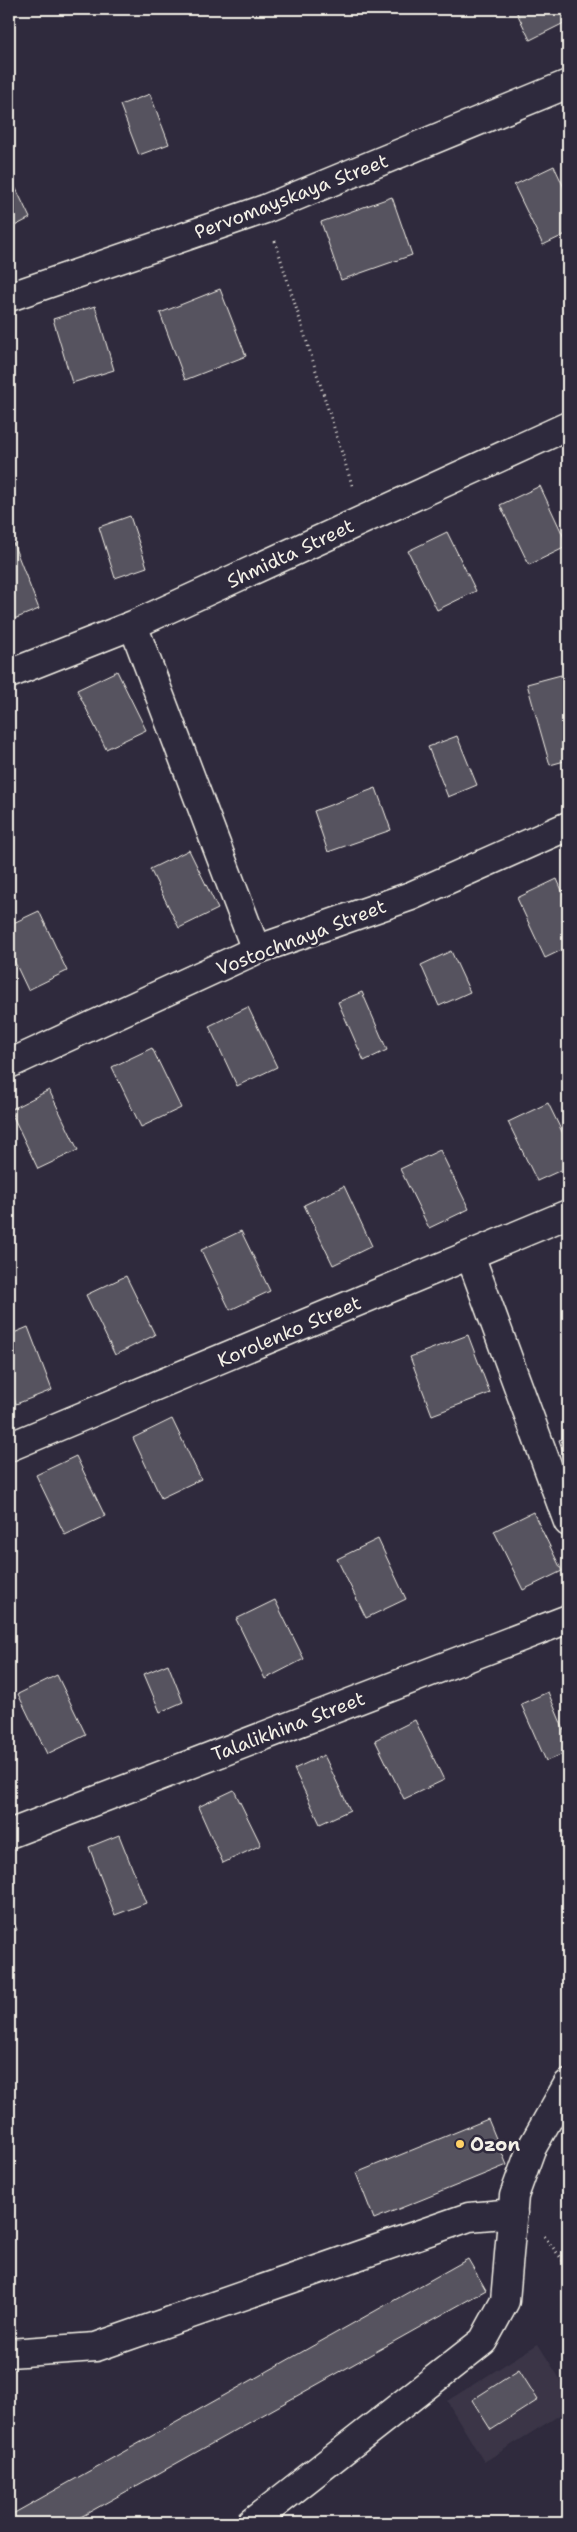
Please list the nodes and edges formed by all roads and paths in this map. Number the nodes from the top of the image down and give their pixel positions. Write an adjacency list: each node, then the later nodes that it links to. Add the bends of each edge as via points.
1 (568, 84): 2 (street, Pervomayskaya Street)
2 (265, 210): 3 (street, Pervomayskaya Street); 5 (path)
3 (9, 297)
4 (568, 426): 5 (street, Shmidta Street)
5 (364, 519): 6 (street, Shmidta Street)
6 (133, 625): 7 (street, Shmidta Street); 9 (street)
7 (9, 674)
8 (568, 826): 9 (street, Vostochnaya Street, via 411,896)
9 (256, 950): 10 (street, Vostochnaya Street)
10 (9, 1064)
11 (568, 1214): 12 (street, Korolenko Street)
12 (470, 1256): 13 (street, Korolenko Street); 14 (street)
13 (9, 1446)
14 (568, 1522)
15 (568, 1619): 16 (street, Talalikhina Street)
16 (9, 1834)
17 (568, 2084): 18 (street, via 531,2149 514,2196)
18 (513, 2213): 19 (street, via 469,2217 96,2347); 20 (street, via 505,2301 483,2341)
19 (9, 2353)
20 (251, 2523)

